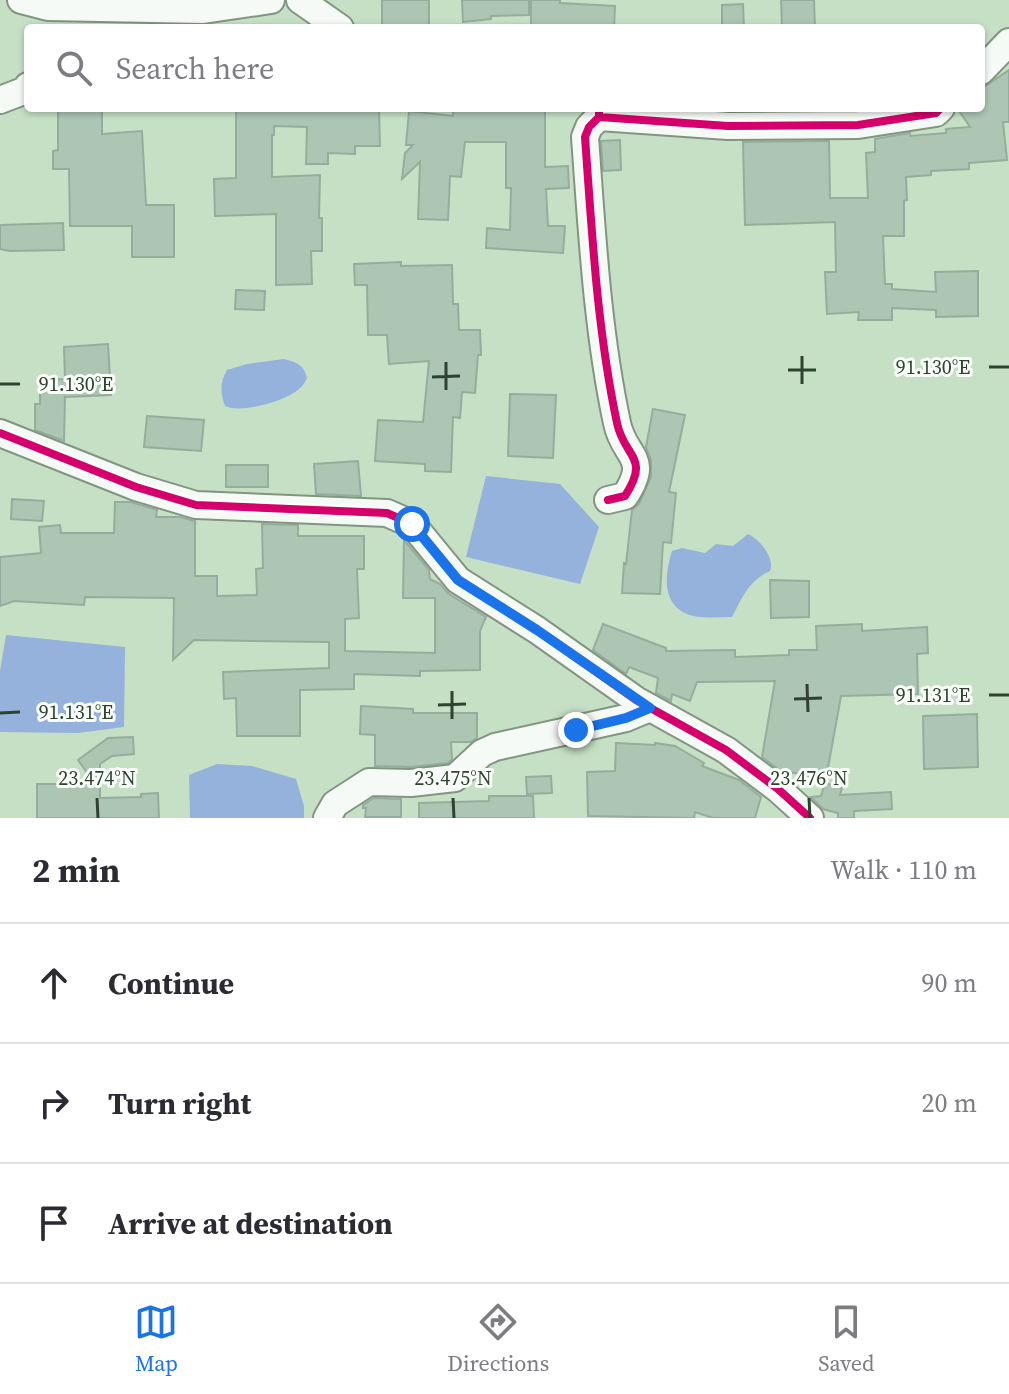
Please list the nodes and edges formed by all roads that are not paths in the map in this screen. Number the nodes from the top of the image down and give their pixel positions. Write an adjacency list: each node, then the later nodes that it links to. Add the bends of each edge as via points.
1 (21, 0): 4 (street)
2 (271, 0): 4 (street, via 203,10)
3 (300, 0): 5 (street)
4 (47, 18)
5 (334, 24)
6 (1009, 42): 7 (street)
7 (985, 67)
8 (24, 91): 9 (street)
9 (0, 100)
10 (937, 112): 11 (street, via 858,125 728,126)
11 (599, 113): 13 (street, via 585,137 597,302 617,428 637,465 625,496)
12 (0, 433): 14 (street, via 196,505 387,513 412,524 458,580)
13 (608, 500)
14 (650, 708): 15 (street, via 495,747 455,778 369,782 335,804); 16 (street, via 726,750)
15 (327, 818)
16 (810, 818)

